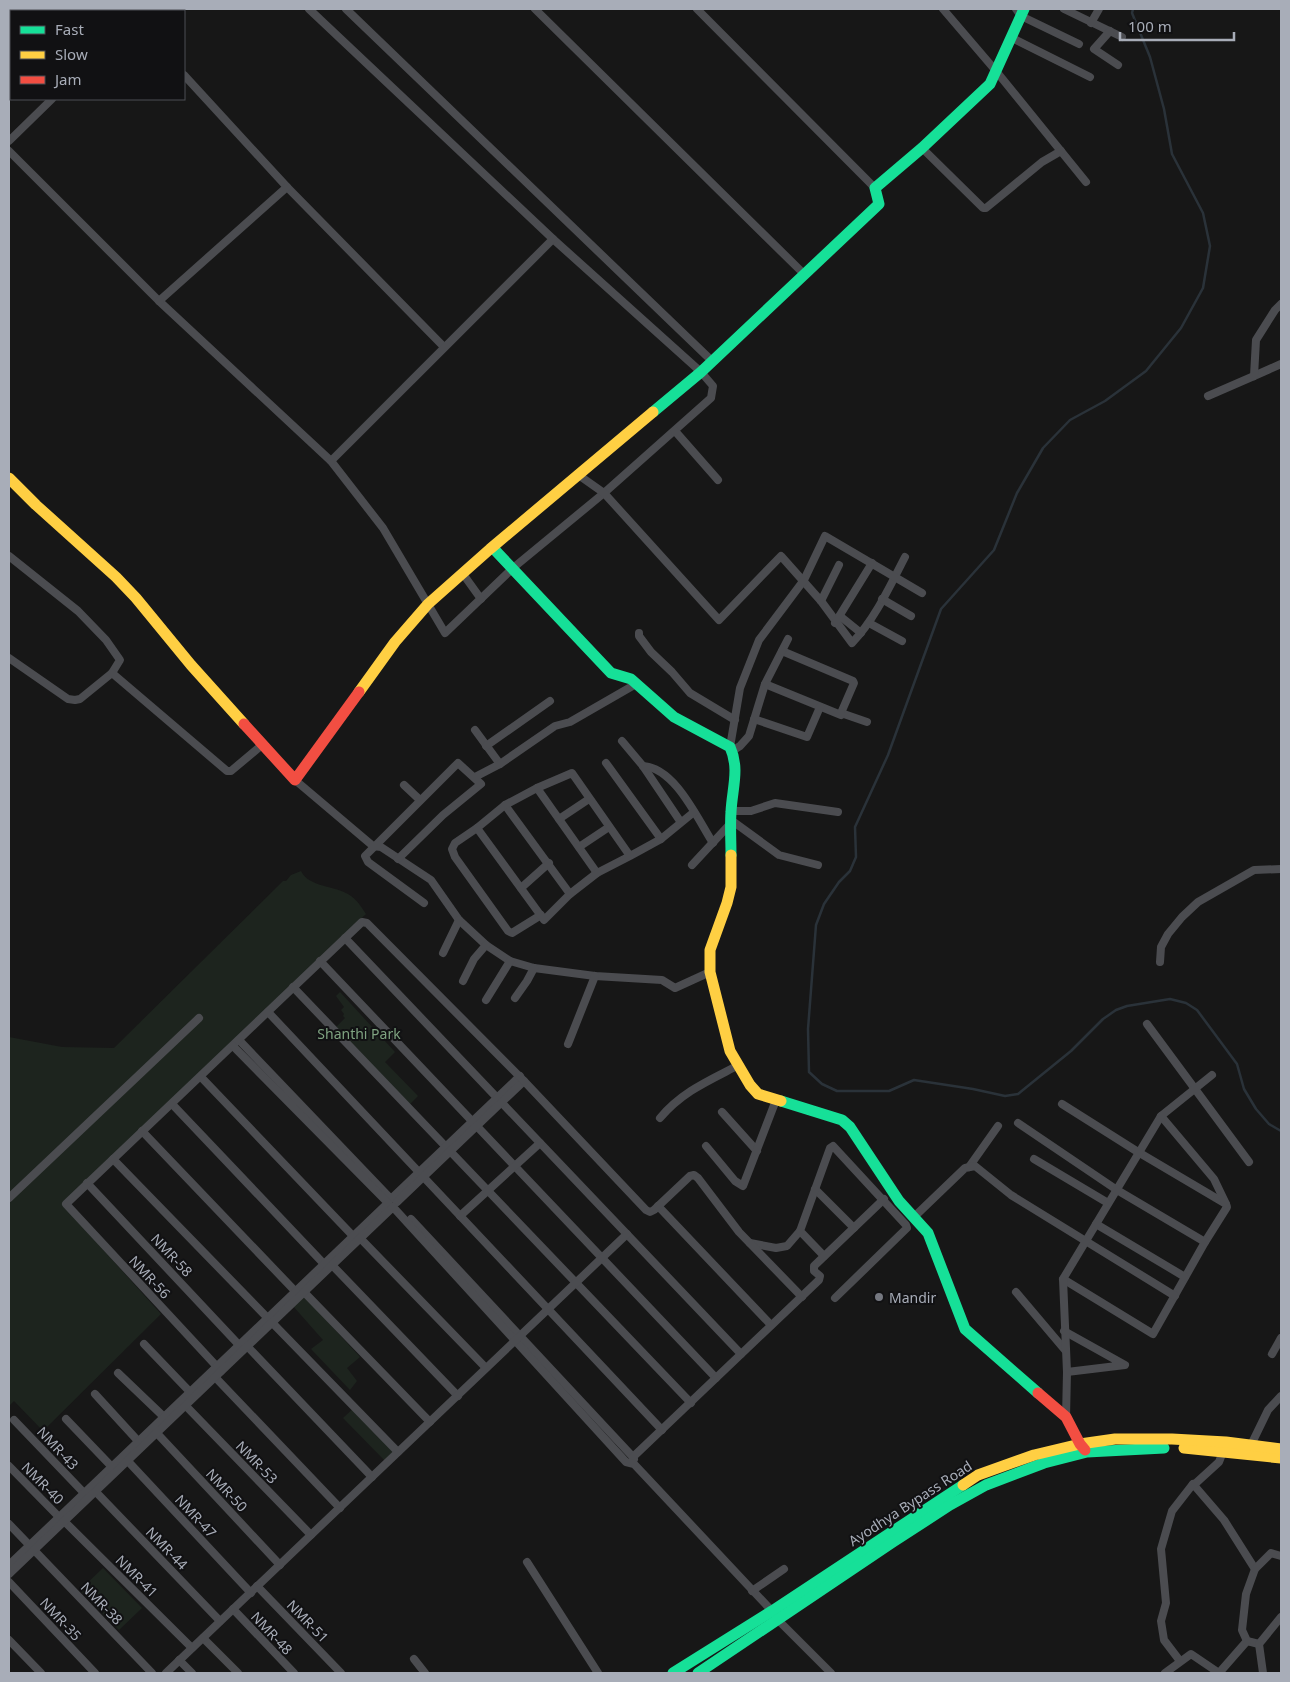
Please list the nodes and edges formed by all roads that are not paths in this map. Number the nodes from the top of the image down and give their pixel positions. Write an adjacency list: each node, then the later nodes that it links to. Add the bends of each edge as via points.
1 (310, 9): 26 (street)
2 (346, 9): 31 (street)
3 (535, 9): 27 (street)
4 (697, 9): 25 (street)
5 (943, 9): 15 (street)
6 (1064, 9): 9 (street)
7 (1099, 9): 9 (street)
8 (1020, 11): 12 (street); 13 (street)
9 (1092, 23): 10 (street)
10 (1110, 31): 11 (street); 14 (street, via 1094,49)
11 (1122, 37)
12 (1012, 38): 15 (street); 17 (street)
13 (1079, 44)
14 (1118, 65)
15 (996, 71): 20 (street, via 990,84); 21 (street)
16 (185, 76): 24 (street)
17 (1090, 77)
18 (51, 100): 19 (street)
19 (9, 141)
20 (922, 148): 21 (street, via 982,208); 25 (street)
21 (1061, 150): 23 (street)
22 (9, 151): 28 (street)
23 (1086, 182)
24 (287, 187): 28 (street); 30 (street)
25 (875, 188): 27 (street, via 879,204)
26 (553, 239): 30 (street); 33 (street)
27 (804, 274): 31 (street)
28 (159, 301): 37 (street)
29 (1281, 304): 34 (street, via 1256,340)
30 (444, 347): 37 (street)
31 (712, 361): 33 (street)
32 (1281, 364): 34 (street)
33 (701, 372): 36 (street, via 713,386 711,398); 38 (street)
34 (1254, 376): 35 (street)
35 (1208, 396)
36 (675, 431): 40 (street); 41 (street)
37 (331, 462): 55 (street, via 383,528)
38 (576, 474): 41 (street); 42 (street)
39 (9, 478): 76 (street, via 136,598)
40 (718, 480)
41 (604, 493): 47 (street); 50 (street, via 719,620 781,556)
42 (493, 548): 47 (street); 48 (street)
43 (9, 556): 65 (street, via 78,610 101,634 120,660)
44 (905, 556): 49 (street)
45 (872, 563): 49 (street); 50 (street, via 825,536); 57 (street)
46 (839, 565): 54 (street)
47 (513, 568): 52 (street); 66 (street, via 611,673 631,679)
48 (463, 574): 52 (street); 55 (street)
49 (895, 577): 51 (street); 53 (street)
50 (804, 580): 54 (street); 72 (street, via 759,640 740,688)
51 (922, 593)
52 (482, 599): 55 (street, via 445,633)
53 (882, 599): 56 (street); 58 (street)
54 (821, 601): 57 (street)
55 (428, 604): 83 (street, via 396,642)
56 (911, 616)
57 (838, 619): 60 (street); 60 (street, via 852,643)
58 (869, 623): 60 (street); 62 (street)
59 (638, 632): 72 (street, via 651,652 690,693)
60 (862, 633)
61 (788, 639): 63 (street)
62 (902, 641)
63 (782, 651): 67 (street); 70 (street, via 853,681)
64 (9, 658): 65 (street, via 68,699 80,699)
65 (112, 673): 76 (street, via 227,771)
66 (636, 684): 78 (street, via 674,717); 80 (street, via 570,722 555,726)
67 (766, 684): 69 (street); 71 (street)
68 (550, 701): 77 (street)
69 (820, 707): 70 (street, via 841,716); 71 (street, via 807,737)
70 (841, 713): 73 (street)
71 (754, 719): 78 (street, via 749,736 740,746)
72 (735, 720): 78 (street)
73 (867, 722)
74 (475, 730): 77 (street)
75 (622, 741): 81 (street)
76 (262, 744): 83 (street)
77 (486, 746): 80 (street)
78 (731, 749): 91 (street, via 736,768)
79 (606, 763): 96 (street)
80 (500, 764): 82 (street)
81 (643, 766): 89 (street, via 651,767 674,782); 93 (street)
82 (475, 777): 87 (street, via 458,763); 101 (street, via 481,784)
83 (295, 780): 98 (street)
84 (404, 785): 87 (street)
85 (537, 788): 86 (street, via 572,773); 88 (street); 92 (street)
86 (590, 799): 92 (street); 94 (street)
87 (420, 800): 98 (street)
88 (505, 805): 95 (street); 102 (street)
89 (694, 812): 93 (street); 97 (street)
90 (838, 812): 91 (street, via 775,803)
91 (731, 818): 97 (street); 104 (street, via 778,854); 119 (street, via 731,887 710,950)
92 (559, 819): 99 (street)
93 (680, 822): 96 (street)
94 (609, 827): 99 (street); 100 (street)
95 (477, 828): 107 (street); 110 (street, via 455,842 452,849 508,930 512,933 518,931)
96 (661, 838): 100 (street)
97 (713, 843): 103 (street)
98 (373, 846): 101 (street, via 381,847); 109 (street, via 365,856 368,862)
99 (580, 847): 106 (street)
100 (630, 856): 106 (street)
101 (398, 859): 111 (street, via 431,880)
102 (548, 864): 107 (street); 108 (street)
103 (692, 865)
104 (818, 865)
105 (1281, 869): 117 (street, via 1254,870 1198,902 1168,934 1161,947)
106 (597, 873): 108 (street)
107 (521, 888): 110 (street)
108 (570, 894): 110 (street, via 544,920)
109 (424, 903)
110 (541, 915)
111 (459, 920): 113 (street); 114 (street)
112 (345, 938): 115 (street); 133 (street, via 358,924 367,923); 135 (street)
113 (486, 945): 116 (street); 121 (street, via 474,959)
114 (443, 953)
115 (320, 961): 122 (street); 143 (street)
116 (510, 961): 118 (street); 124 (street)
117 (1160, 962)
118 (534, 968): 120 (street); 123 (street)
119 (710, 972): 120 (street, via 675,988 662,980); 130 (street, via 730,1051)
120 (595, 976): 129 (street)
121 (463, 981)
122 (293, 987): 125 (street); 148 (street)
123 (515, 998)
124 (486, 1000)
125 (268, 1012): 128 (street); 156 (street)
126 (199, 1018): 161 (street)
127 (1147, 1024): 134 (street)
128 (236, 1043): 132 (street); 163 (street)
129 (568, 1044)
130 (737, 1066): 136 (street, via 758,1094); 141 (street, via 690,1090)
131 (1212, 1075): 134 (street)
132 (201, 1077): 137 (street); 173 (street)
133 (522, 1078): 135 (street); 166 (street, via 646,1210 650,1212)
134 (1196, 1088): 140 (street); 153 (street)
135 (499, 1100): 143 (street); 146 (street)
136 (776, 1100): 149 (street); 168 (street, via 842,1120)
137 (172, 1104): 145 (street); 179 (street)
138 (1062, 1104): 150 (street)
139 (722, 1112): 149 (street)
140 (1161, 1116): 150 (street); 165 (street, via 1214,1179)
141 (660, 1118)
142 (1018, 1123): 159 (street)
143 (475, 1124): 148 (street); 154 (street)
144 (998, 1126): 155 (street)
145 (142, 1131): 151 (street); 183 (street)
146 (540, 1143): 154 (street); 172 (street)
147 (706, 1146): 149 (street, via 743,1186)
148 (448, 1149): 156 (street); 160 (street)
149 (757, 1151)
150 (1138, 1152): 159 (street); 165 (street)
151 (113, 1159): 157 (street); 190 (street)
152 (1034, 1159): 164 (street)
153 (1249, 1162)
154 (515, 1166): 160 (street); 178 (street)
155 (970, 1168): 168 (street, via 965,1168); 174 (street, via 975,1166 1011,1195)
156 (421, 1175): 163 (street); 167 (street)
157 (87, 1183): 196 (street, NMR-58); 201 (street, NMR-56, via 66,1204)
158 (815, 1189): 162 (street, via 833,1146); 170 (street); 171 (street)
159 (1116, 1190): 164 (street); 175 (street)
160 (488, 1191): 167 (street); 182 (street)
161 (9, 1198)
162 (884, 1199): 170 (street); 188 (street, via 907,1228)
163 (393, 1203): 173 (street); 193 (street)
164 (1108, 1203): 169 (street)
165 (1226, 1204): 175 (street)
166 (658, 1206): 176 (street, via 694,1175); 191 (street)
167 (460, 1216): 189 (street)
168 (914, 1218): 213 (street, via 928,1233 965,1329)
169 (1096, 1224): 174 (street); 180 (street)
170 (854, 1228): 177 (street)
171 (800, 1231): 176 (street, via 787,1246 776,1248); 177 (street)
172 (627, 1234): 178 (street); 198 (street)
173 (357, 1237): 179 (street); 200 (street)
174 (1086, 1241): 181 (street); 187 (street)
175 (1205, 1242): 180 (street)
176 (749, 1243): 186 (street)
177 (824, 1256): 186 (street, via 813,1268 820,1278)
178 (602, 1258): 182 (street); 205 (street)
179 (328, 1264): 183 (street); 184 (street); 208 (street)
180 (1185, 1277): 187 (street)
181 (1063, 1279): 187 (street, via 1153,1334); 192 (street)
182 (576, 1283): 189 (street); 210 (street)
183 (295, 1291): 190 (street)
184 (304, 1292): 190 (street); 216 (street)
185 (1016, 1292): 197 (street)
186 (802, 1296): 191 (street)
187 (1175, 1296)
188 (835, 1298)
189 (548, 1310): 193 (street); 218 (street)
190 (270, 1320): 196 (street); 224 (street)
191 (772, 1325): 198 (street)
192 (1064, 1331): 197 (street); 202 (street, via 1125,1365)
193 (517, 1338): 200 (street); 227 (street, via 626,1462)
194 (1281, 1338): 199 (street)
195 (144, 1344): 206 (street)
196 (243, 1345): 201 (street); 230 (street, NMR-58)
197 (1065, 1350): 202 (street)
198 (742, 1354): 205 (street)
199 (1272, 1354)
200 (486, 1368): 208 (street)
201 (219, 1369): 204 (street); 206 (street)
202 (1067, 1372): 213 (street)
203 (118, 1373): 212 (street)
204 (215, 1377): 211 (street); 234 (street)
205 (716, 1378): 210 (street)
206 (190, 1392): 212 (street)
207 (95, 1394): 219 (street)
208 (458, 1396): 216 (street)
209 (1281, 1396): 220 (street, via 1268,1410)
210 (691, 1403): 218 (street)
211 (185, 1406): 217 (street); 237 (street, NMR-53)
212 (164, 1417): 217 (street)
213 (1066, 1417): 222 (street)
214 (66, 1419): 229 (street)
215 (14, 1420): 233 (street, NMR-43)
216 (430, 1422): 224 (street)
217 (154, 1430): 219 (street); 225 (street); 242 (street, NMR-50)
218 (662, 1430): 227 (street)
219 (138, 1441): 225 (street)
220 (1251, 1445): 221 (street, Ayodhya Bypass Road); 223 (street, Ayodhya Bypass Road)
221 (1225, 1447): 222 (street, Ayodhya Bypass Road, via 1179,1444); 226 (street, Ayodhya Bypass Road); 231 (street, via 1219,1462)
222 (1083, 1448): 251 (street, Ayodhya Bypass Road, via 986,1485)
223 (1281, 1449)
224 (398, 1452): 230 (street)
225 (125, 1458): 229 (street); 232 (street); 249 (street, NMR-47)
226 (1281, 1458)
227 (634, 1460): 248 (street)
228 (9, 1466): 235 (street, NMR-40)
229 (112, 1467): 233 (street)
230 (372, 1477): 234 (street)
231 (1193, 1484): 244 (street, via 1224,1520); 261 (street, via 1172,1511 1161,1548 1166,1603 1162,1621 1164,1640)
232 (96, 1491): 235 (street); 253 (street, NMR-44)
233 (84, 1493): 235 (street)
234 (340, 1508): 237 (street)
235 (62, 1519): 238 (street); 258 (street, NMR-41)
236 (9, 1524): 238 (street, NMR-38)
237 (311, 1535): 242 (street)
238 (31, 1548): 241 (street); 245 (street); 264 (street, NMR-38)
239 (1281, 1556): 244 (street, via 1271,1553)
240 (527, 1562): 271 (street)
241 (9, 1565)
242 (280, 1565): 247 (street)
243 (784, 1569): 248 (street)
244 (1255, 1569): 256 (street, via 1246,1594 1242,1630)
245 (9, 1574)
246 (9, 1582): 263 (street, NMR-35)
247 (257, 1586): 249 (street); 269 (street, NMR-51)
248 (752, 1591): 251 (street)
249 (250, 1593): 250 (street)
250 (233, 1609): 253 (street); 268 (street, NMR-48)
251 (775, 1615): 272 (street, Ayodhya Bypass Road); 273 (street, Ayodhya Bypass Road); 274 (street)
252 (1281, 1617): 257 (street)
253 (220, 1621): 254 (street)
254 (203, 1638): 258 (street); 267 (street)
255 (9, 1640): 262 (street)
256 (1247, 1641): 257 (street); 261 (street, via 1219,1673 1191,1654)
257 (1259, 1644): 276 (street)
258 (192, 1648): 260 (street)
259 (414, 1659): 270 (street)
260 (180, 1660): 265 (street); 266 (street)
261 (1180, 1661): 275 (street)
262 (41, 1673)
263 (95, 1673)
264 (152, 1673)
265 (166, 1673)
266 (192, 1673)
267 (238, 1673)
268 (294, 1673)
269 (341, 1673)
270 (425, 1673)
271 (598, 1673)
272 (673, 1673)
273 (698, 1673)
274 (831, 1673)
275 (1165, 1673)
276 (1263, 1673)

